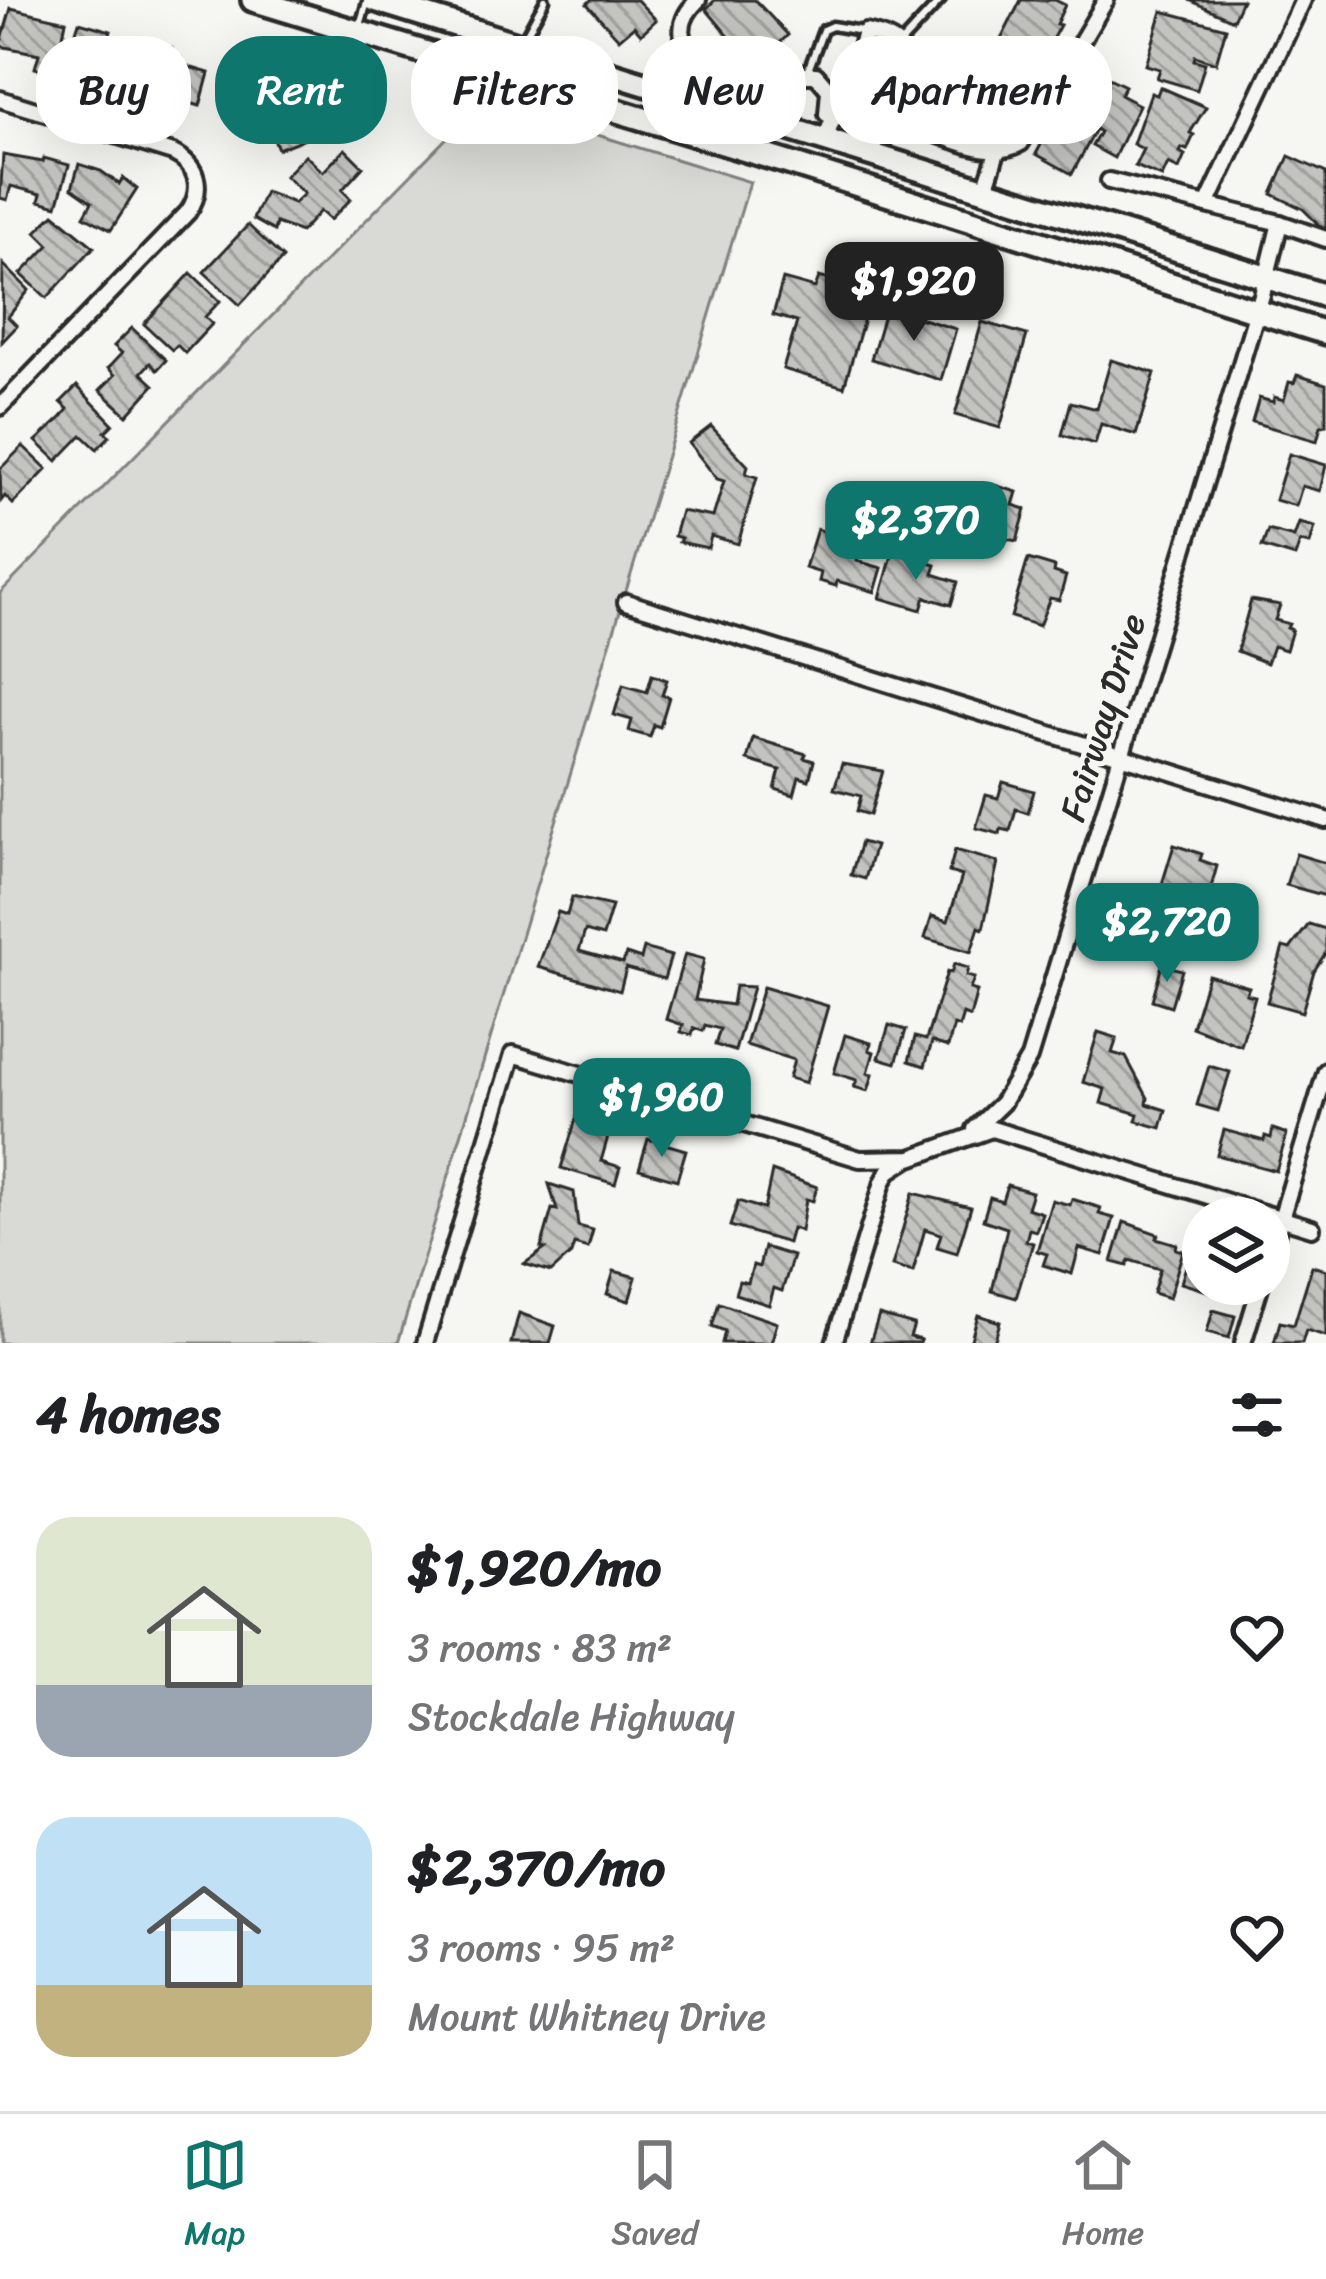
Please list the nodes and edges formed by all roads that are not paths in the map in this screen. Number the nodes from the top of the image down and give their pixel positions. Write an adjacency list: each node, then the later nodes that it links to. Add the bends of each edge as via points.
1 (253, 0): 9 (main road)
2 (371, 0): 9 (lane); 10 (main road)
3 (545, 0): 11 (lane)
4 (698, 0): 12 (street, via 685,14)
5 (941, 0): 15 (lane)
6 (1106, 0): 25 (street, via 1021,143)
7 (1304, 0): 28 (street)
8 (865, 32): 13 (street); 14 (street); 17 (lane, via 823,30)
9 (358, 33): 16 (main road)
10 (490, 36)
11 (525, 36)
12 (683, 36)
13 (864, 36)
14 (890, 36)
15 (908, 36)
16 (411, 49)
17 (806, 73): 19 (street)
18 (620, 76): 23 (main road)
19 (830, 90)
20 (0, 99): 34 (street, via 184,158 198,191 188,212)
21 (618, 113): 31 (main road)
22 (830, 127): 23 (street)
23 (825, 140): 27 (main road)
24 (971, 144): 25 (street)
25 (997, 152): 27 (street)
26 (1109, 181): 28 (street)
27 (985, 189): 31 (main road)
28 (1207, 205): 29 (street)
29 (1280, 223): 30 (street); 31 (street, Fairway Drive)
30 (1326, 238)
31 (1262, 295): 32 (main road); 33 (main road); 36 (street, Fairway Drive)
32 (1326, 296)
33 (1326, 333)
34 (0, 407)
35 (626, 602): 36 (street)
36 (1122, 756): 37 (street); 39 (street, Fairway Drive, via 1029,1058 1002,1103)
37 (1326, 820)
38 (1326, 1071): 42 (street)
39 (966, 1136): 40 (street); 41 (street, via 992,1129)
40 (911, 1157): 46 (street, via 835,1154 513,1054); 47 (street, via 883,1182)
41 (1213, 1197)
42 (1287, 1197)
43 (1290, 1221): 44 (street)
44 (1312, 1228)
45 (1255, 1305): 48 (street)
46 (425, 1343)
47 (834, 1343)
48 (1243, 1343)

